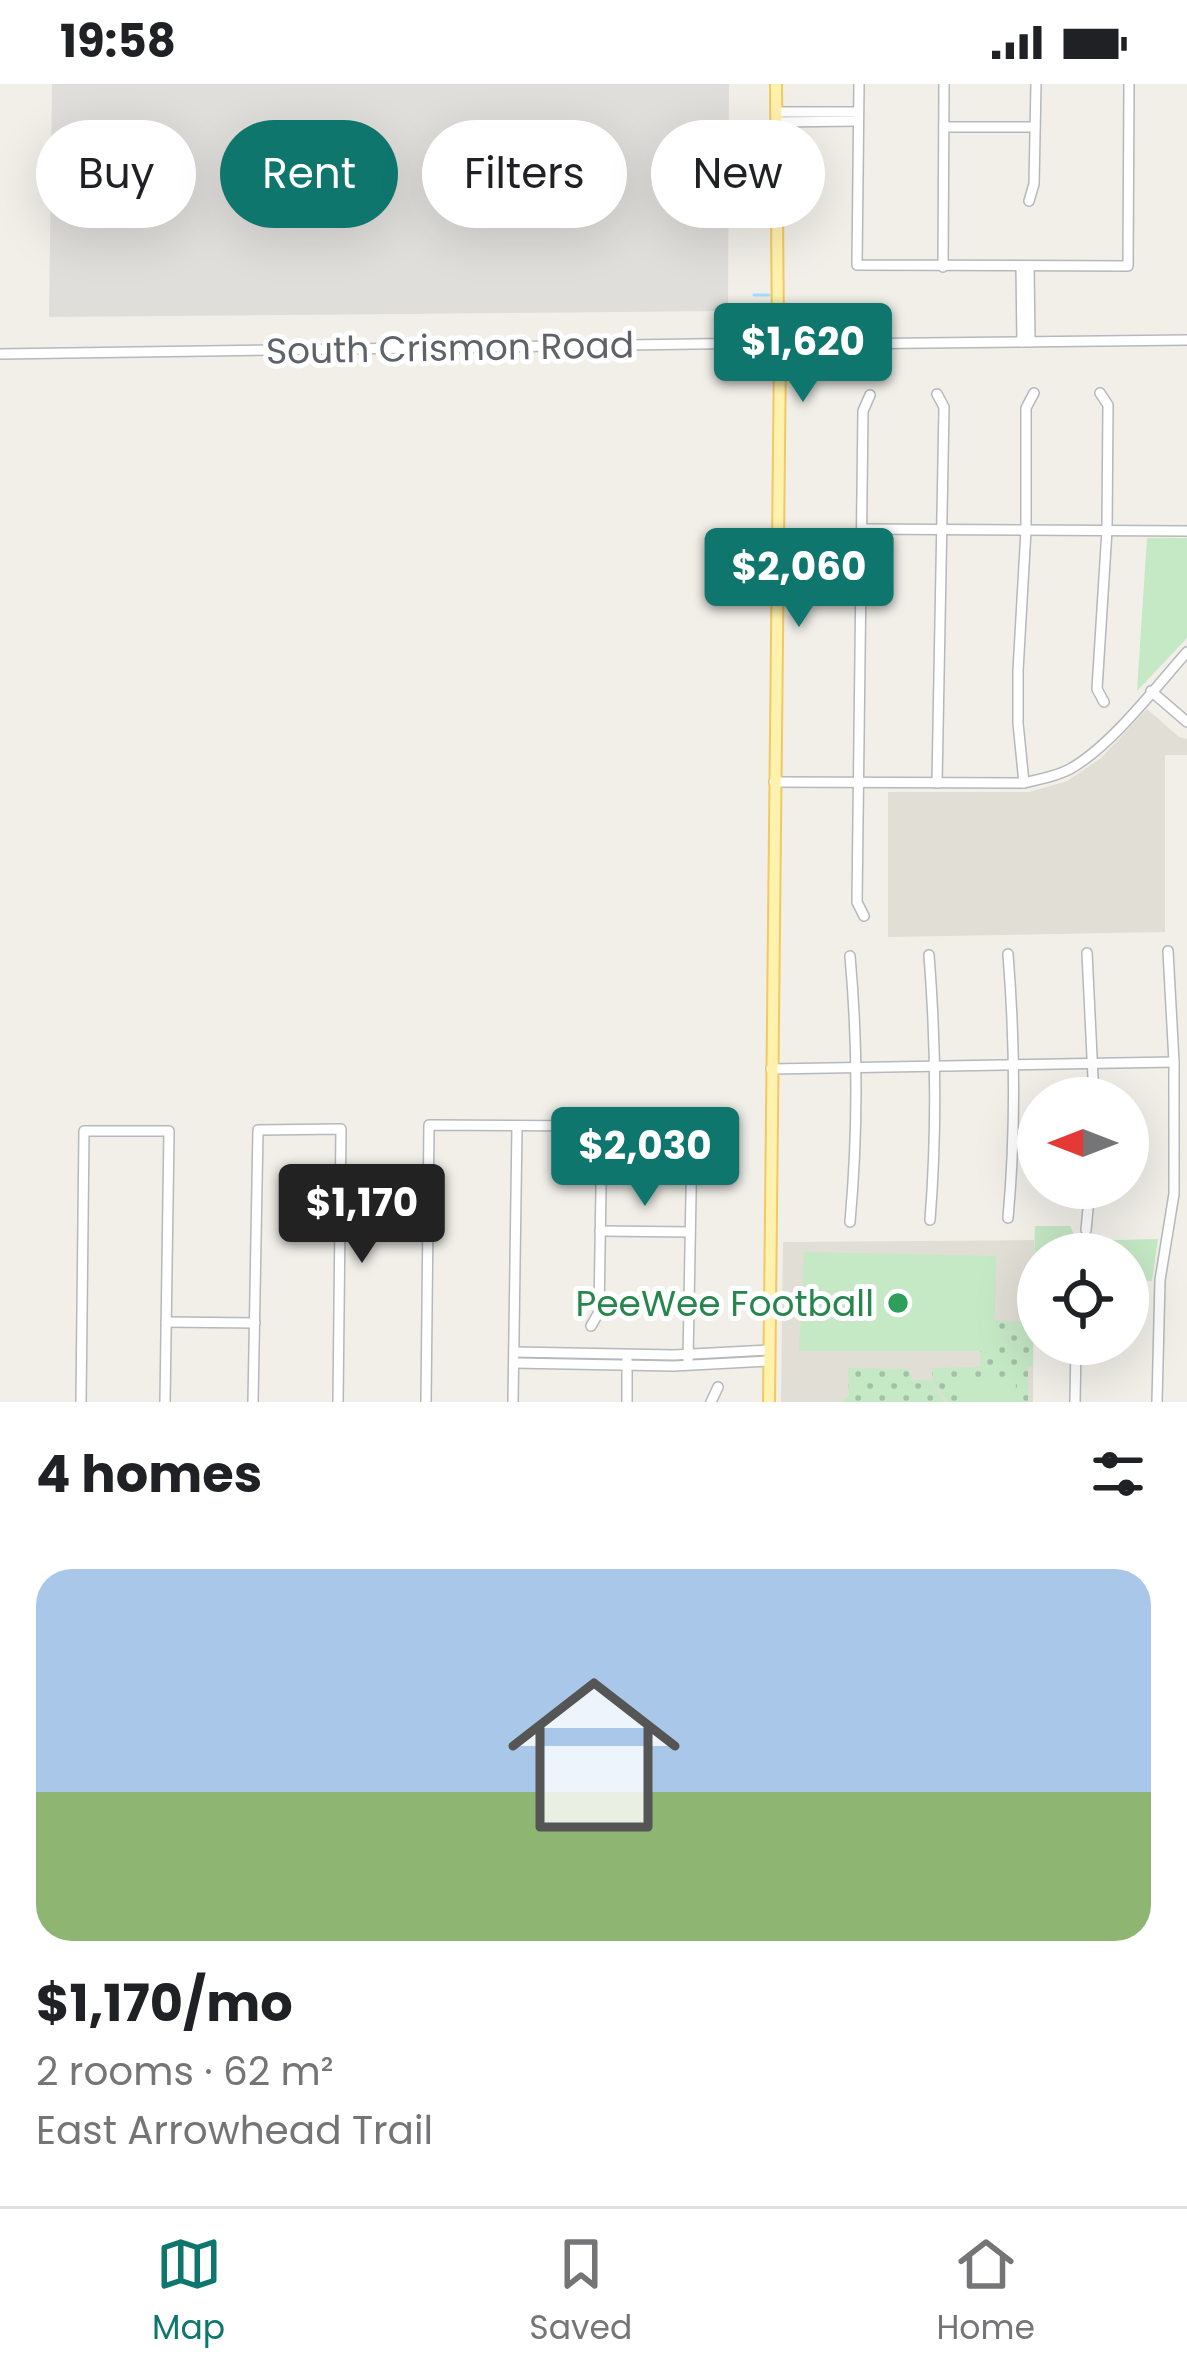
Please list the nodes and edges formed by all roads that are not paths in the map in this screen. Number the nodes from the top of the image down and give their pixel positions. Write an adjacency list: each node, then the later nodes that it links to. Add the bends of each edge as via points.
1 (776, 84): 7 (main road)
2 (859, 84): 6 (street)
3 (944, 84): 8 (street)
4 (1036, 84): 9 (street)
5 (1129, 84): 11 (street, via 1128,266)
6 (858, 116): 7 (street); 12 (street, via 857,265)
7 (776, 117): 13 (main road)
8 (944, 127): 9 (street); 12 (street)
9 (1035, 127): 10 (street)
10 (1029, 201)
11 (1025, 266): 12 (street); 15 (street)
12 (943, 267)
13 (778, 338): 15 (street, South Crismon Road); 16 (street, South Crismon Road); 30 (main road)
14 (1187, 340): 15 (street, South Crismon Road)
15 (1026, 342)
16 (0, 354)
17 (1034, 393): 23 (street, via 1026,408)
18 (1100, 393): 24 (street, via 1108,405)
19 (937, 394): 22 (street, via 944,407)
20 (871, 395): 21 (street, via 862,411)
21 (862, 529): 22 (street); 31 (street)
22 (944, 529): 23 (street); 32 (street)
23 (1025, 530): 24 (street); 33 (street, via 1018,671)
24 (1107, 530): 25 (street); 28 (street, via 1097,689)
25 (1187, 531)
26 (1187, 652): 27 (street)
27 (1151, 692): 29 (street); 33 (street, via 1072,767)
28 (1105, 703)
29 (1187, 722)
30 (773, 782): 31 (street); 45 (main road)
31 (858, 783): 32 (street); 34 (street, via 857,902)
32 (937, 783): 33 (street)
33 (1024, 783)
34 (864, 916)
35 (1168, 952): 40 (street)
36 (1087, 953): 41 (street)
37 (1008, 954): 42 (street)
38 (929, 955): 43 (street)
39 (850, 956): 44 (street)
40 (1174, 1062): 41 (street); 49 (street)
41 (1094, 1064): 42 (street); 46 (street)
42 (1015, 1065): 43 (street); 52 (street)
43 (936, 1066): 44 (street); 53 (street)
44 (856, 1068): 45 (street); 54 (street)
45 (771, 1069): 61 (main road)
46 (1094, 1077)
47 (700, 1123): 57 (street, via 692,1139)
48 (517, 1126): 56 (street, via 602,1126); 62 (street); 71 (street, via 429,1125)
49 (1174, 1126): 50 (street); 77 (street)
50 (1187, 1126)
51 (1088, 1209): 55 (street)
52 (1008, 1218)
53 (929, 1220)
54 (850, 1222)
55 (1086, 1230)
56 (600, 1231): 57 (street); 60 (street, via 599,1312)
57 (690, 1232): 64 (street)
58 (166, 1322): 59 (street); 67 (street, via 169,1131 84,1131); 68 (street)
59 (255, 1323): 69 (street); 70 (street, via 257,1130 341,1129)
60 (590, 1326)
61 (769, 1356): 64 (street); 75 (main road)
62 (514, 1358): 63 (street); 72 (street)
63 (627, 1360): 64 (street); 73 (street)
64 (688, 1360)
65 (1076, 1365): 76 (street)
66 (718, 1387): 74 (street)
67 (81, 1402)
68 (165, 1402)
69 (253, 1402)
70 (338, 1402)
71 (425, 1402)
72 (513, 1402)
73 (626, 1402)
74 (711, 1402)
75 (769, 1402)
76 (1075, 1402)
77 (1157, 1402)

